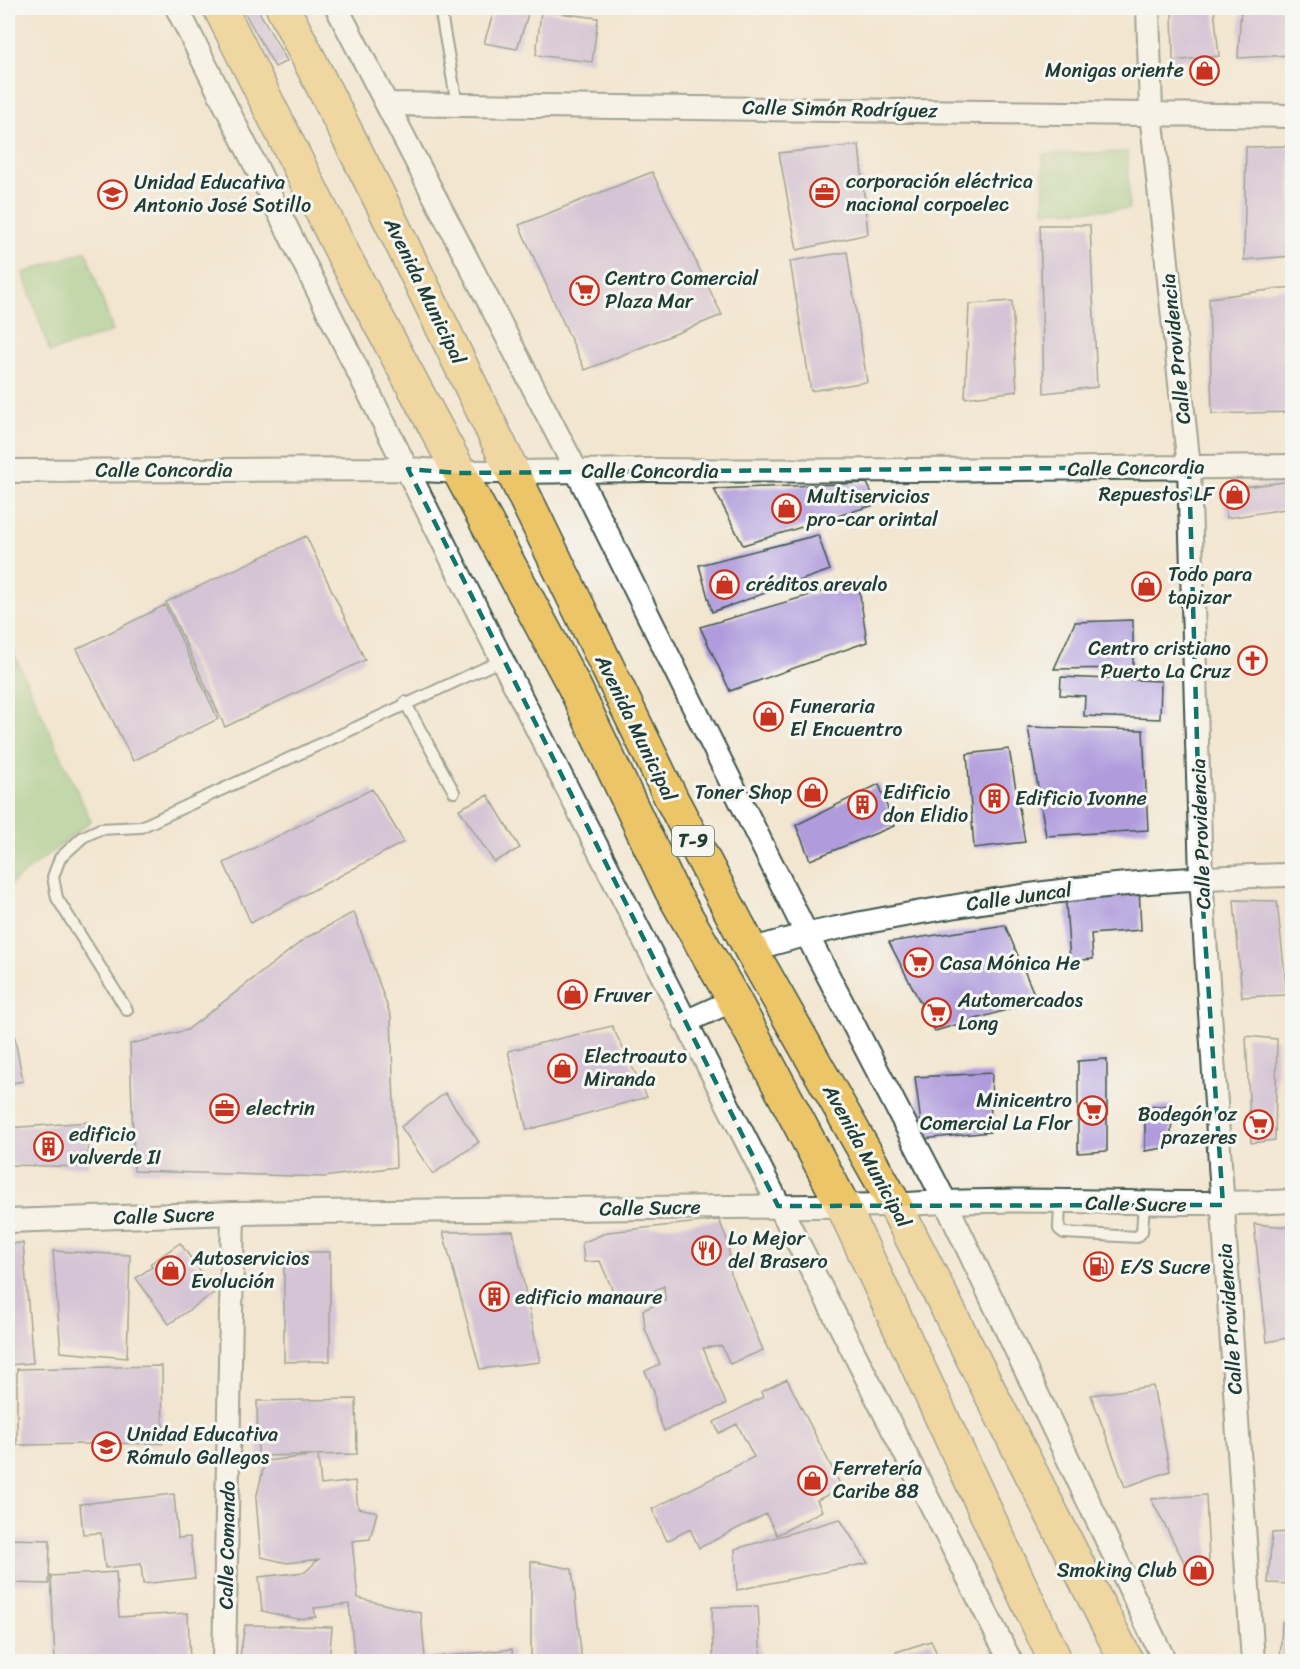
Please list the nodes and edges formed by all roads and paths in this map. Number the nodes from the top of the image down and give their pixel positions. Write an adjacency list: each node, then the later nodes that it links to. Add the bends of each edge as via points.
1 (177, 8): 13 (street)
2 (220, 8): 17 (highway, Avenida Municipal / T-9)
3 (284, 8): 16 (highway, Avenida Municipal / T-9)
4 (337, 8): 8 (street)
5 (440, 8): 7 (lane)
6 (1148, 8): 9 (street, Calle Providencia)
7 (457, 104): 8 (street, Calle Simón Rodríguez); 9 (street, Calle Simón Rodríguez)
8 (387, 105): 14 (street)
9 (1152, 114): 10 (street, Calle Simón Rodríguez); 12 (street, Calle Providencia)
10 (1293, 116)
11 (1293, 466): 12 (street, Calle Concordia)
12 (1189, 467): 14 (street, Calle Concordia, via 828,472); 22 (street, Calle Providencia)
13 (408, 469): 15 (street, Calle Concordia); 17 (street, Calle Concordia); 18 (street)
14 (576, 470): 16 (street, Calle Concordia); 23 (street)
15 (8, 471)
16 (512, 471): 17 (street, Calle Concordia); 24 (highway, Avenida Municipal / T-9, via 672,800)
17 (458, 472): 25 (highway, Avenida Municipal / T-9, via 574,686 671,890)
18 (502, 660): 19 (lane); 27 (street)
19 (405, 702): 20 (lane); 26 (lane, via 141,827 100,829 83,837 60,858 53,878 57,898)
20 (454, 792)
21 (1293, 875): 22 (street, Calle Juncal)
22 (1201, 877): 23 (street, Calle Juncal, via 1015,895); 34 (street, Calle Providencia)
23 (806, 933): 24 (street, Calle Juncal); 28 (street)
24 (751, 950): 33 (highway, Avenida Municipal / T-9)
25 (734, 1000): 27 (street); 31 (highway, Avenida Municipal / T-9)
26 (127, 1010)
27 (685, 1022): 35 (street)
28 (945, 1201): 29 (street, Calle Sucre); 33 (street, Calle Sucre); 42 (street)
29 (1060, 1202): 32 (street, Calle Sucre); 32 (lane, via 1059,1228 1064,1233 1137,1236 1143,1232)
30 (1293, 1202): 34 (street, Calle Sucre)
31 (842, 1204): 33 (street, Calle Sucre); 35 (street, Calle Sucre); 40 (highway, Avenida Municipal / T-9)
32 (1144, 1204): 34 (street, Calle Sucre)
33 (895, 1205): 41 (highway, Avenida Municipal / T-9)
34 (1223, 1205): 43 (street, Calle Providencia)
35 (778, 1206): 36 (street, Calle Sucre); 39 (street)
36 (233, 1213): 37 (street, Calle Sucre); 38 (street, Calle Comando)
37 (8, 1221)
38 (224, 1662)
39 (1011, 1662)
40 (1056, 1662)
41 (1127, 1662)
42 (1165, 1662)
43 (1253, 1662)

